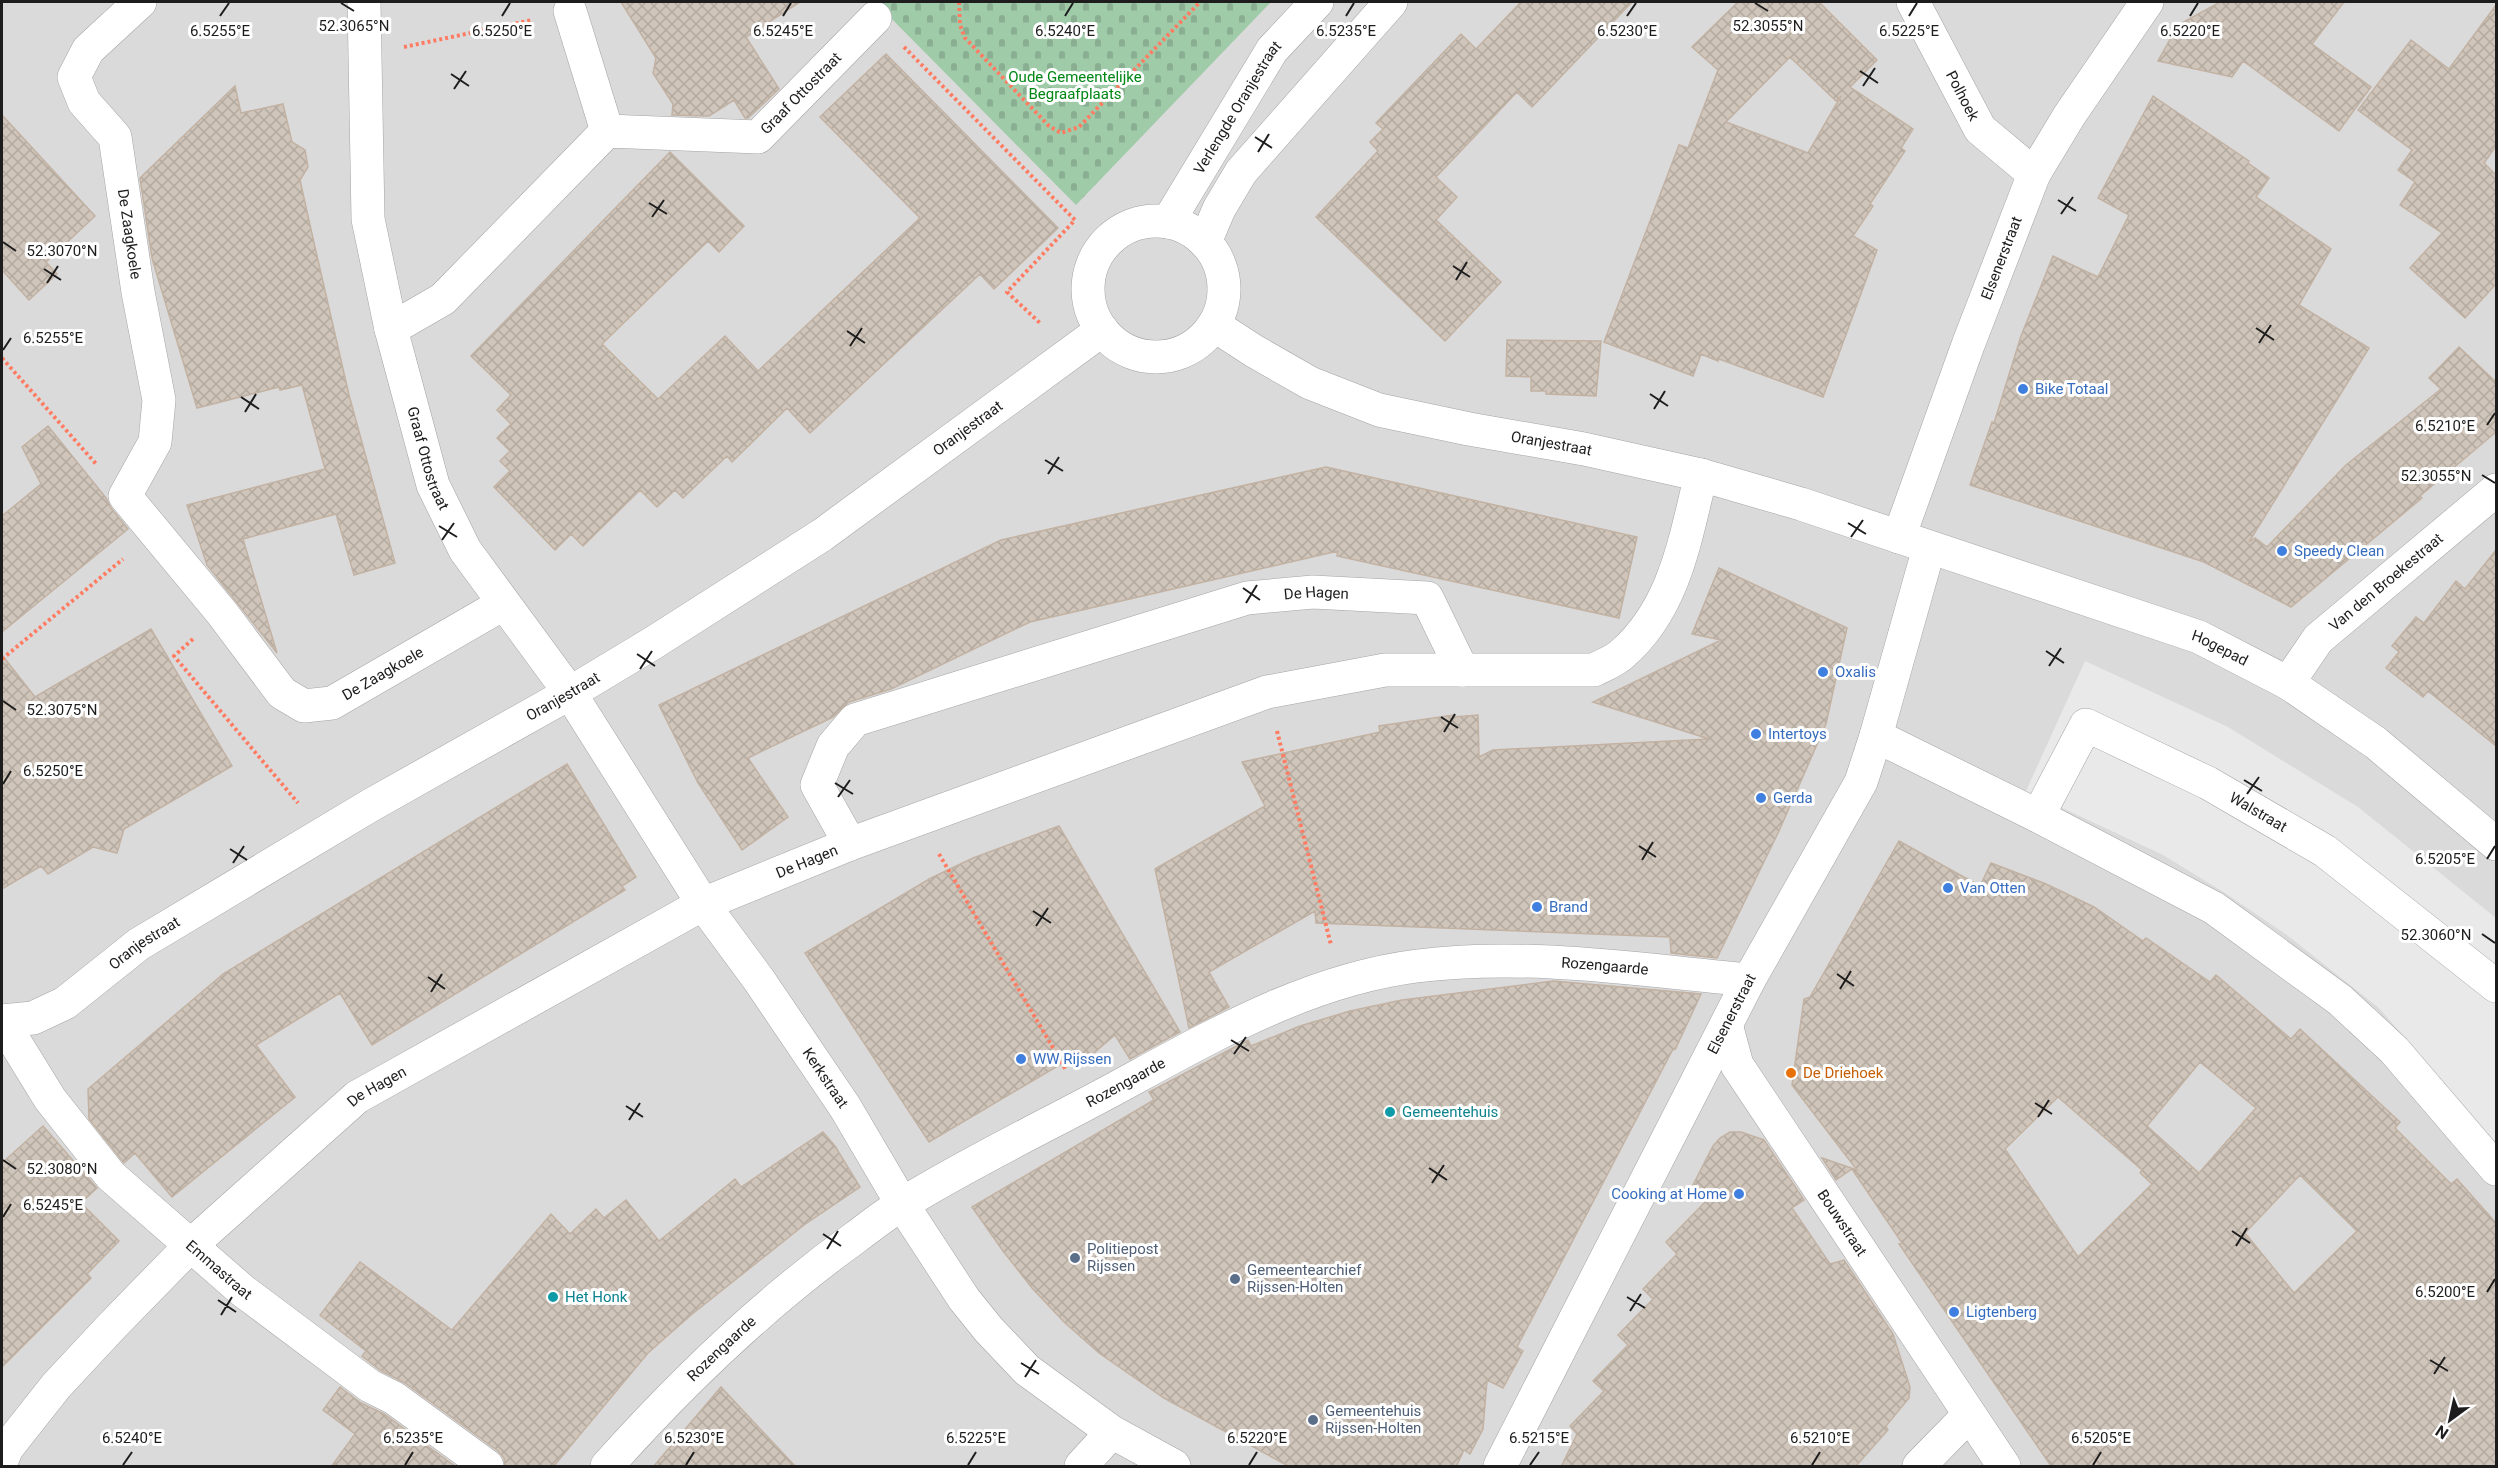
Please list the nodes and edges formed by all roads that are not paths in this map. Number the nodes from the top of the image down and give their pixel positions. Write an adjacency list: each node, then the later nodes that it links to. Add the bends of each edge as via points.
1 (140, 2): 20 (street, De Zaagkoele, via 88,50 74,77 84,102 115,137 159,400 155,442 126,496 282,693 304,706 332,703)
2 (364, 2): 14 (street, Graaf Ottostraat, via 368,219)
3 (1317, 2): 11 (street, Verlengde Oranjestraat, via 1272,50)
4 (1391, 2): 12 (street, via 1241,172)
5 (1913, 2): 10 (street, Polhoek, via 1980,129)
6 (2146, 2): 10 (street, Elsenerstraat)
7 (570, 11): 9 (street)
8 (875, 18): 9 (street, Graaf Ottostraat, via 758,137)
9 (607, 131): 14 (street, via 443,299)
10 (2034, 174): 18 (street, Elsenerstraat)
11 (1168, 222): 12 (street, via 1189,228); 15 (street, via 1142,221 1116,233 1098,253 1088,279 1090,306)
12 (1205, 242): 13 (street, via 1222,272 1224,291)
13 (1214, 325): 15 (street, via 1191,347 1160,356 1143,356 1128,350); 16 (street, Oranjestraat, via 1310,382 1379,410)
14 (392, 329): 20 (street, Graaf Ottostraat, via 433,484 465,550)
15 (1102, 330): 23 (street, Oranjestraat, via 822,535)
16 (1701, 475): 18 (street, Oranjestraat); 21 (street, De Hagen, via 1671,588 1659,612 1621,656 1594,670)
17 (2496, 490): 22 (street, Van den Broekestraat, via 2318,639)
18 (1899, 537): 19 (street, Hogepad)
19 (1929, 548): 22 (street, Hogepad, via 2199,637); 24 (street, Elsenerstraat)
20 (503, 604): 23 (street, Graaf Ottostraat)
21 (1462, 670): 26 (street, De Hagen, via 1375,671 1267,692); 26 (street, De Hagen, via 1428,598 1313,592 1247,598 855,720 833,746 817,785)
22 (2288, 683): 27 (street, Hogepad, via 2376,743)
23 (570, 693): 28 (street, Kerkstraat); 31 (street, Oranjestraat, via 371,805 139,944 65,1004 33,1018)
24 (1876, 736): 25 (street); 29 (street, Elsenerstraat, via 1861,782)
25 (2038, 816): 30 (street, Walstraat, via 2086,725 2208,783 2325,850); 33 (street, via 2214,908 2340,1000 2394,1050)
26 (850, 844): 28 (street, De Hagen)
27 (2496, 844)
28 (703, 904): 34 (street, Kerkstraat, via 845,1107); 35 (street, De Hagen, via 357,1096)
29 (1749, 980): 32 (street, Elsenerstraat); 34 (street, Rozengaarde, via 1528,961 1414,966 1340,982 1289,999 1208,1038)
30 (2496, 986)
31 (2, 1021): 35 (street, Emmastraat, via 50,1099 111,1176)
32 (1727, 1028): 36 (street, Bouwstraat, via 1737,1065); 43 (street, Elsenerstraat)
33 (2496, 1169)
34 (902, 1204): 37 (street, Kerkstraat, via 988,1330 1027,1370); 40 (street, Rozengaarde, via 813,1268 731,1339 649,1419)
35 (190, 1246): 38 (street, De Hagen, via 56,1386 7,1448); 39 (street, Emmastraat, via 243,1292)
36 (1969, 1415): 44 (street); 45 (street, Bouwstraat)
37 (1112, 1432): 41 (street); 42 (street, Kerkstraat)
38 (2, 1460)
39 (487, 1467)
40 (607, 1467)
41 (1081, 1467)
42 (1174, 1467)
43 (1500, 1467)
44 (1919, 1467)
45 (2004, 1467)

